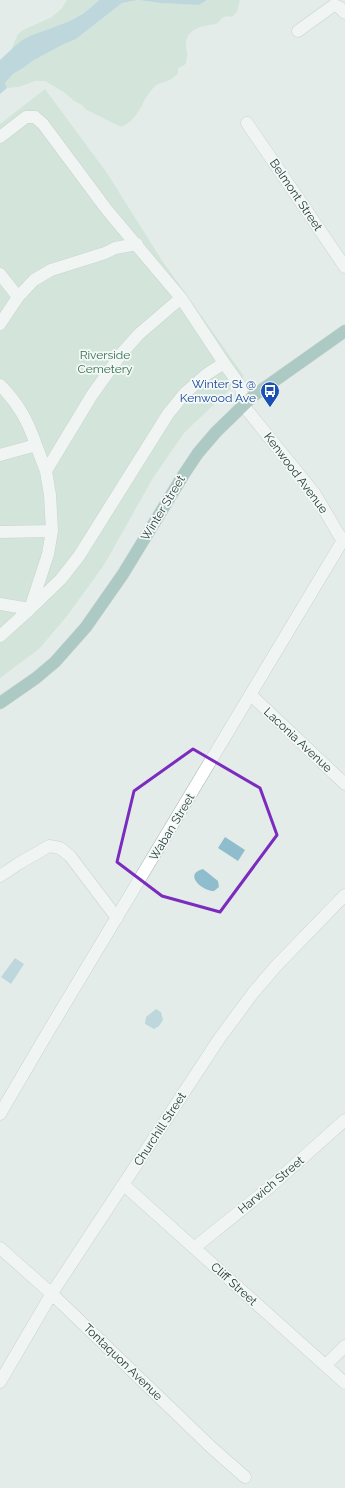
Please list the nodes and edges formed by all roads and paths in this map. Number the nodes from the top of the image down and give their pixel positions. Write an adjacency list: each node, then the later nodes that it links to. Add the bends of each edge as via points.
1 (345, 13): 2 (street, via 334,5)
2 (298, 31)
3 (246, 123): 6 (street, Belmont Street)
4 (0, 137): 5 (street, via 26,117 36,117 107,210)
5 (137, 244): 8 (street, via 115,248 51,270 34,280); 9 (street)
6 (345, 267)
7 (0, 274): 8 (street)
8 (18, 297): 10 (street)
9 (181, 298): 12 (street); 17 (street, via 139,334 122,353 92,395)
10 (0, 324)
11 (343, 335): 14 (main road, Winter Street)
12 (224, 363): 14 (street, via 240,387); 22 (street, via 186,393 168,414 79,556 61,579)
13 (0, 385): 15 (street, via 19,407)
14 (243, 405): 20 (street, Kenwood Avenue, via 315,494); 25 (main road, Winter Street, via 198,453 123,574 86,627 50,666)
15 (36, 445): 16 (street); 17 (street)
16 (0, 455)
17 (46, 471): 18 (street)
18 (52, 531): 19 (street); 22 (street, via 48,554)
19 (0, 532)
20 (344, 541): 24 (street, Waban Street)
21 (0, 604): 22 (street)
22 (30, 609): 23 (street)
23 (0, 636)
24 (251, 695): 26 (street, Laconia Avenue); 29 (street, Waban Street)
25 (0, 703)
26 (345, 784)
27 (0, 876): 29 (street, via 49,846 60,848 70,856)
28 (345, 895): 32 (street, Churchill Street, via 253,993 219,1039)
29 (117, 918): 30 (street, Waban Street)
30 (0, 1114)
31 (345, 1120): 34 (street, Harwich Street, via 271,1186)
32 (124, 1185): 34 (street, Cliff Street); 35 (street, Churchill Street)
33 (0, 1248): 35 (street, Tontaquon Avenue)
34 (194, 1248): 37 (street, Cliff Street)
35 (52, 1294): 38 (street, Churchill Street); 40 (street, Tontaquon Avenue)
36 (345, 1346): 37 (street)
37 (326, 1365): 39 (street, Cliff Street)
38 (0, 1382)
39 (345, 1383)
40 (245, 1477)

